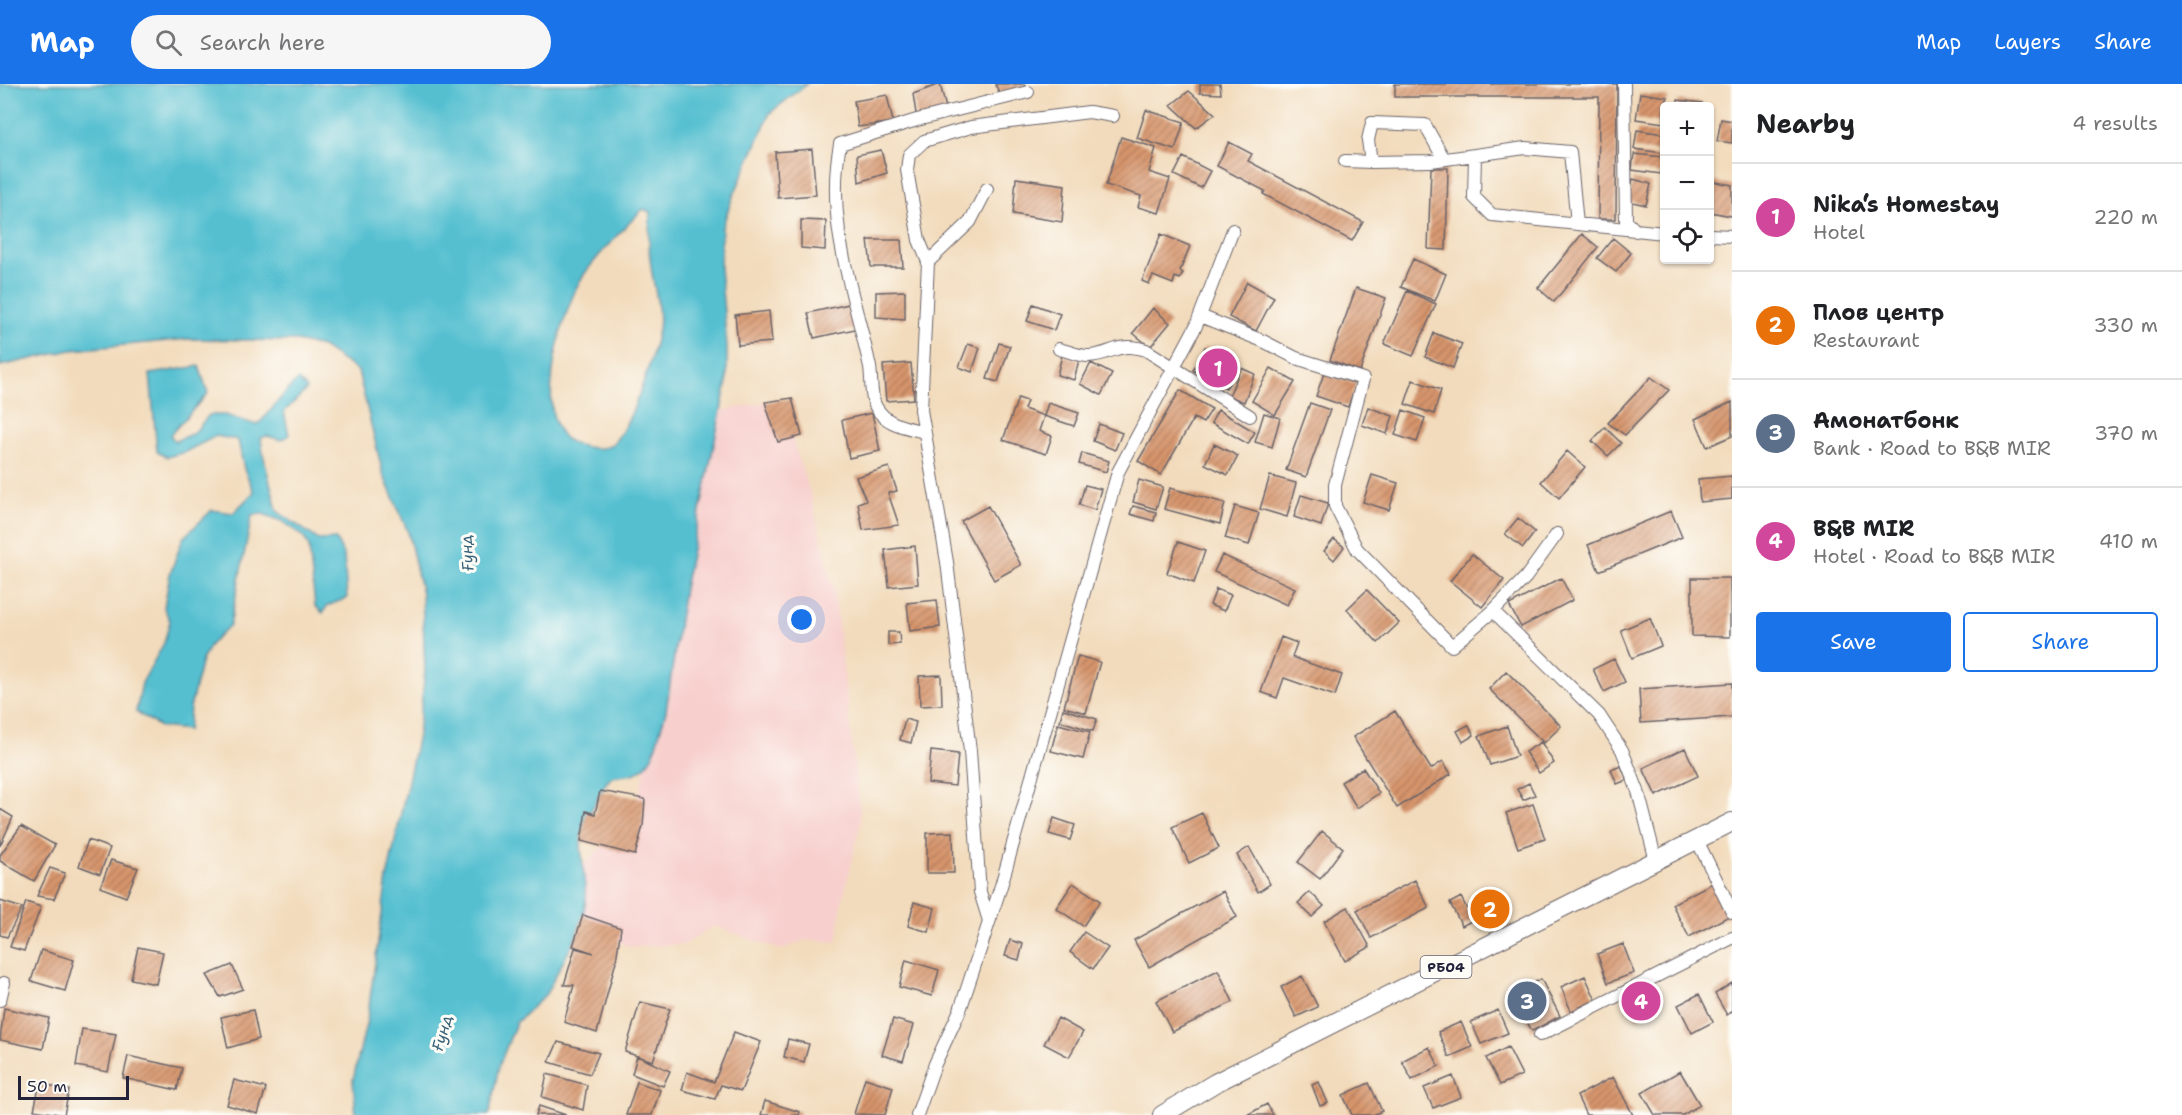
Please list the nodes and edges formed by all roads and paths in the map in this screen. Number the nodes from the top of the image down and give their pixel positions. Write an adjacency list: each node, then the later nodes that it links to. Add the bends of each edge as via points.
1 (1624, 84): 11 (street, via 1626,221)
2 (1028, 92): 20 (street, via 840,144 837,226 875,406 887,421)
3 (1113, 116): 15 (street, via 1089,112 971,127 924,141 909,155 907,170 919,240)
4 (1475, 155): 5 (street); 9 (street, via 1474,197 1492,215); 9 (street, via 1525,148 1570,152)
5 (1443, 159): 7 (street); 7 (street, via 1425,125 1372,123 1368,140)
6 (1345, 161): 7 (street)
7 (1371, 162)
8 (987, 189): 15 (street, via 970,222)
9 (1577, 224): 11 (street)
10 (1233, 230): 16 (street)
11 (1636, 231): 12 (street)
12 (1660, 233)
13 (1714, 235): 14 (street)
14 (1732, 236)
15 (928, 262): 20 (street, via 921,410)
16 (1200, 316): 18 (street); 22 (street, via 1296,358 1363,379 1335,485 1335,506 1357,549 1452,646)
17 (1059, 349): 18 (street, via 1087,356 1132,346)
18 (1174, 367): 19 (street); 27 (street, via 1118,472)
19 (1250, 416)
20 (924, 432): 27 (street, via 947,562 970,751 980,892)
21 (1557, 534): 22 (street, via 1526,576)
22 (1493, 611): 25 (street, via 1599,715 1622,750 1638,791)
23 (1732, 822): 24 (main road, РБ04)
24 (1697, 840): 25 (main road, РБ04); 26 (street)
25 (1656, 861): 33 (main road, РБ04, via 1215,1083)
26 (1732, 912)
27 (989, 921): 32 (street, via 960,1010)
28 (1732, 938): 31 (street)
29 (4, 983): 30 (street)
30 (0, 1000)
31 (1540, 1035)
32 (917, 1115)
33 (1162, 1115)

